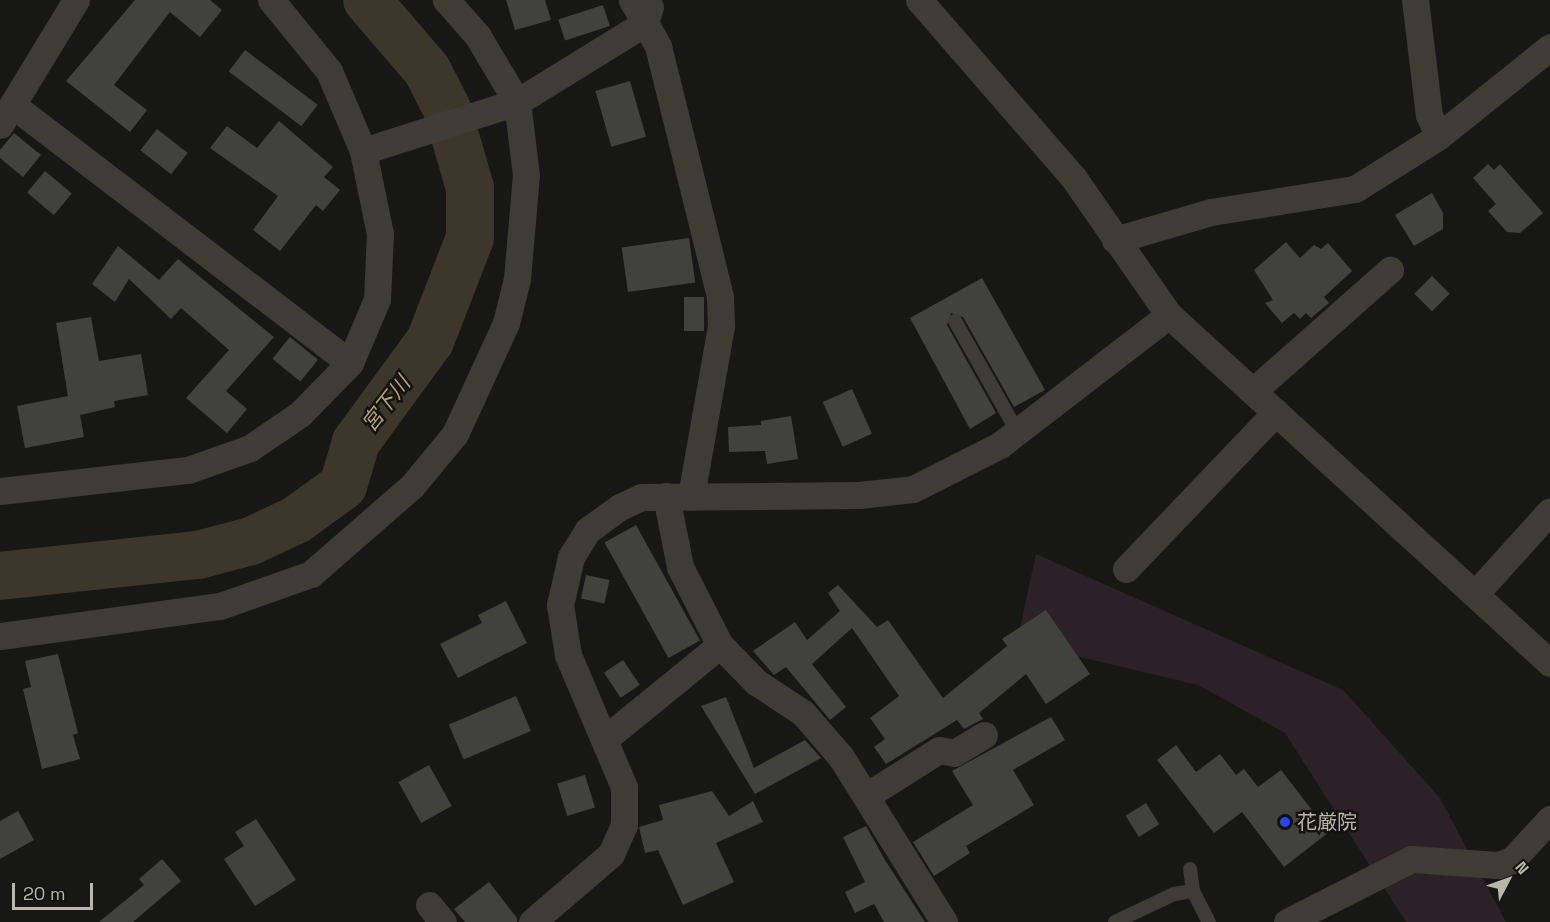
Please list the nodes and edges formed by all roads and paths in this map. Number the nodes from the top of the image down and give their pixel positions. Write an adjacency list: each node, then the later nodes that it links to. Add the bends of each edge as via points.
1 (76, 0): 9 (street)
2 (271, 0): 11 (street, via 328,71)
3 (446, 0): 8 (street, via 477,35)
4 (919, 0): 12 (street, via 1072,177)
5 (1415, 0): 10 (street, via 1429,116)
6 (643, 8): 8 (street); 21 (street, via 658,46 720,297 721,326)
7 (1550, 47): 10 (street)
8 (513, 104): 11 (street); 25 (street, via 526,175 524,225 506,323 455,434 412,486 311,574 253,597 220,606)
9 (7, 116): 16 (street)
10 (1439, 136): 12 (street, via 1355,189 1211,212)
11 (369, 149): 16 (street, via 380,234 377,299)
12 (1115, 240): 14 (street)
13 (1389, 270): 17 (street)
14 (1169, 315): 17 (street); 19 (street)
15 (955, 321): 19 (lane)
16 (350, 363): 20 (street, via 300,414 250,448 188,470)
17 (1253, 391): 18 (street)
18 (1276, 411): 23 (street); 24 (street)
19 (1017, 431): 21 (street, via 913,489 860,495)
20 (0, 486)
21 (679, 496): 26 (street, via 680,567); 29 (street, via 641,497 620,507 588,531 571,557 560,605 568,655)
22 (1550, 512): 24 (street)
23 (1126, 569)
24 (1476, 593): 27 (street)
25 (0, 636)
26 (720, 645): 29 (street); 30 (street, via 756,682 803,713 841,757)
27 (1550, 663)
28 (984, 735): 30 (street, via 954,753 939,750)
29 (606, 738): 34 (street, via 624,787 624,825 611,854)
30 (866, 796): 35 (street)
31 (1550, 819): 38 (street, via 1512,860 1498,865 1411,859)
32 (1190, 869): 33 (lane)
33 (1193, 891): 36 (lane, via 1174,894); 37 (lane)
34 (532, 922)
35 (944, 922)
36 (1115, 922)
37 (1209, 922)
38 (1287, 922)

